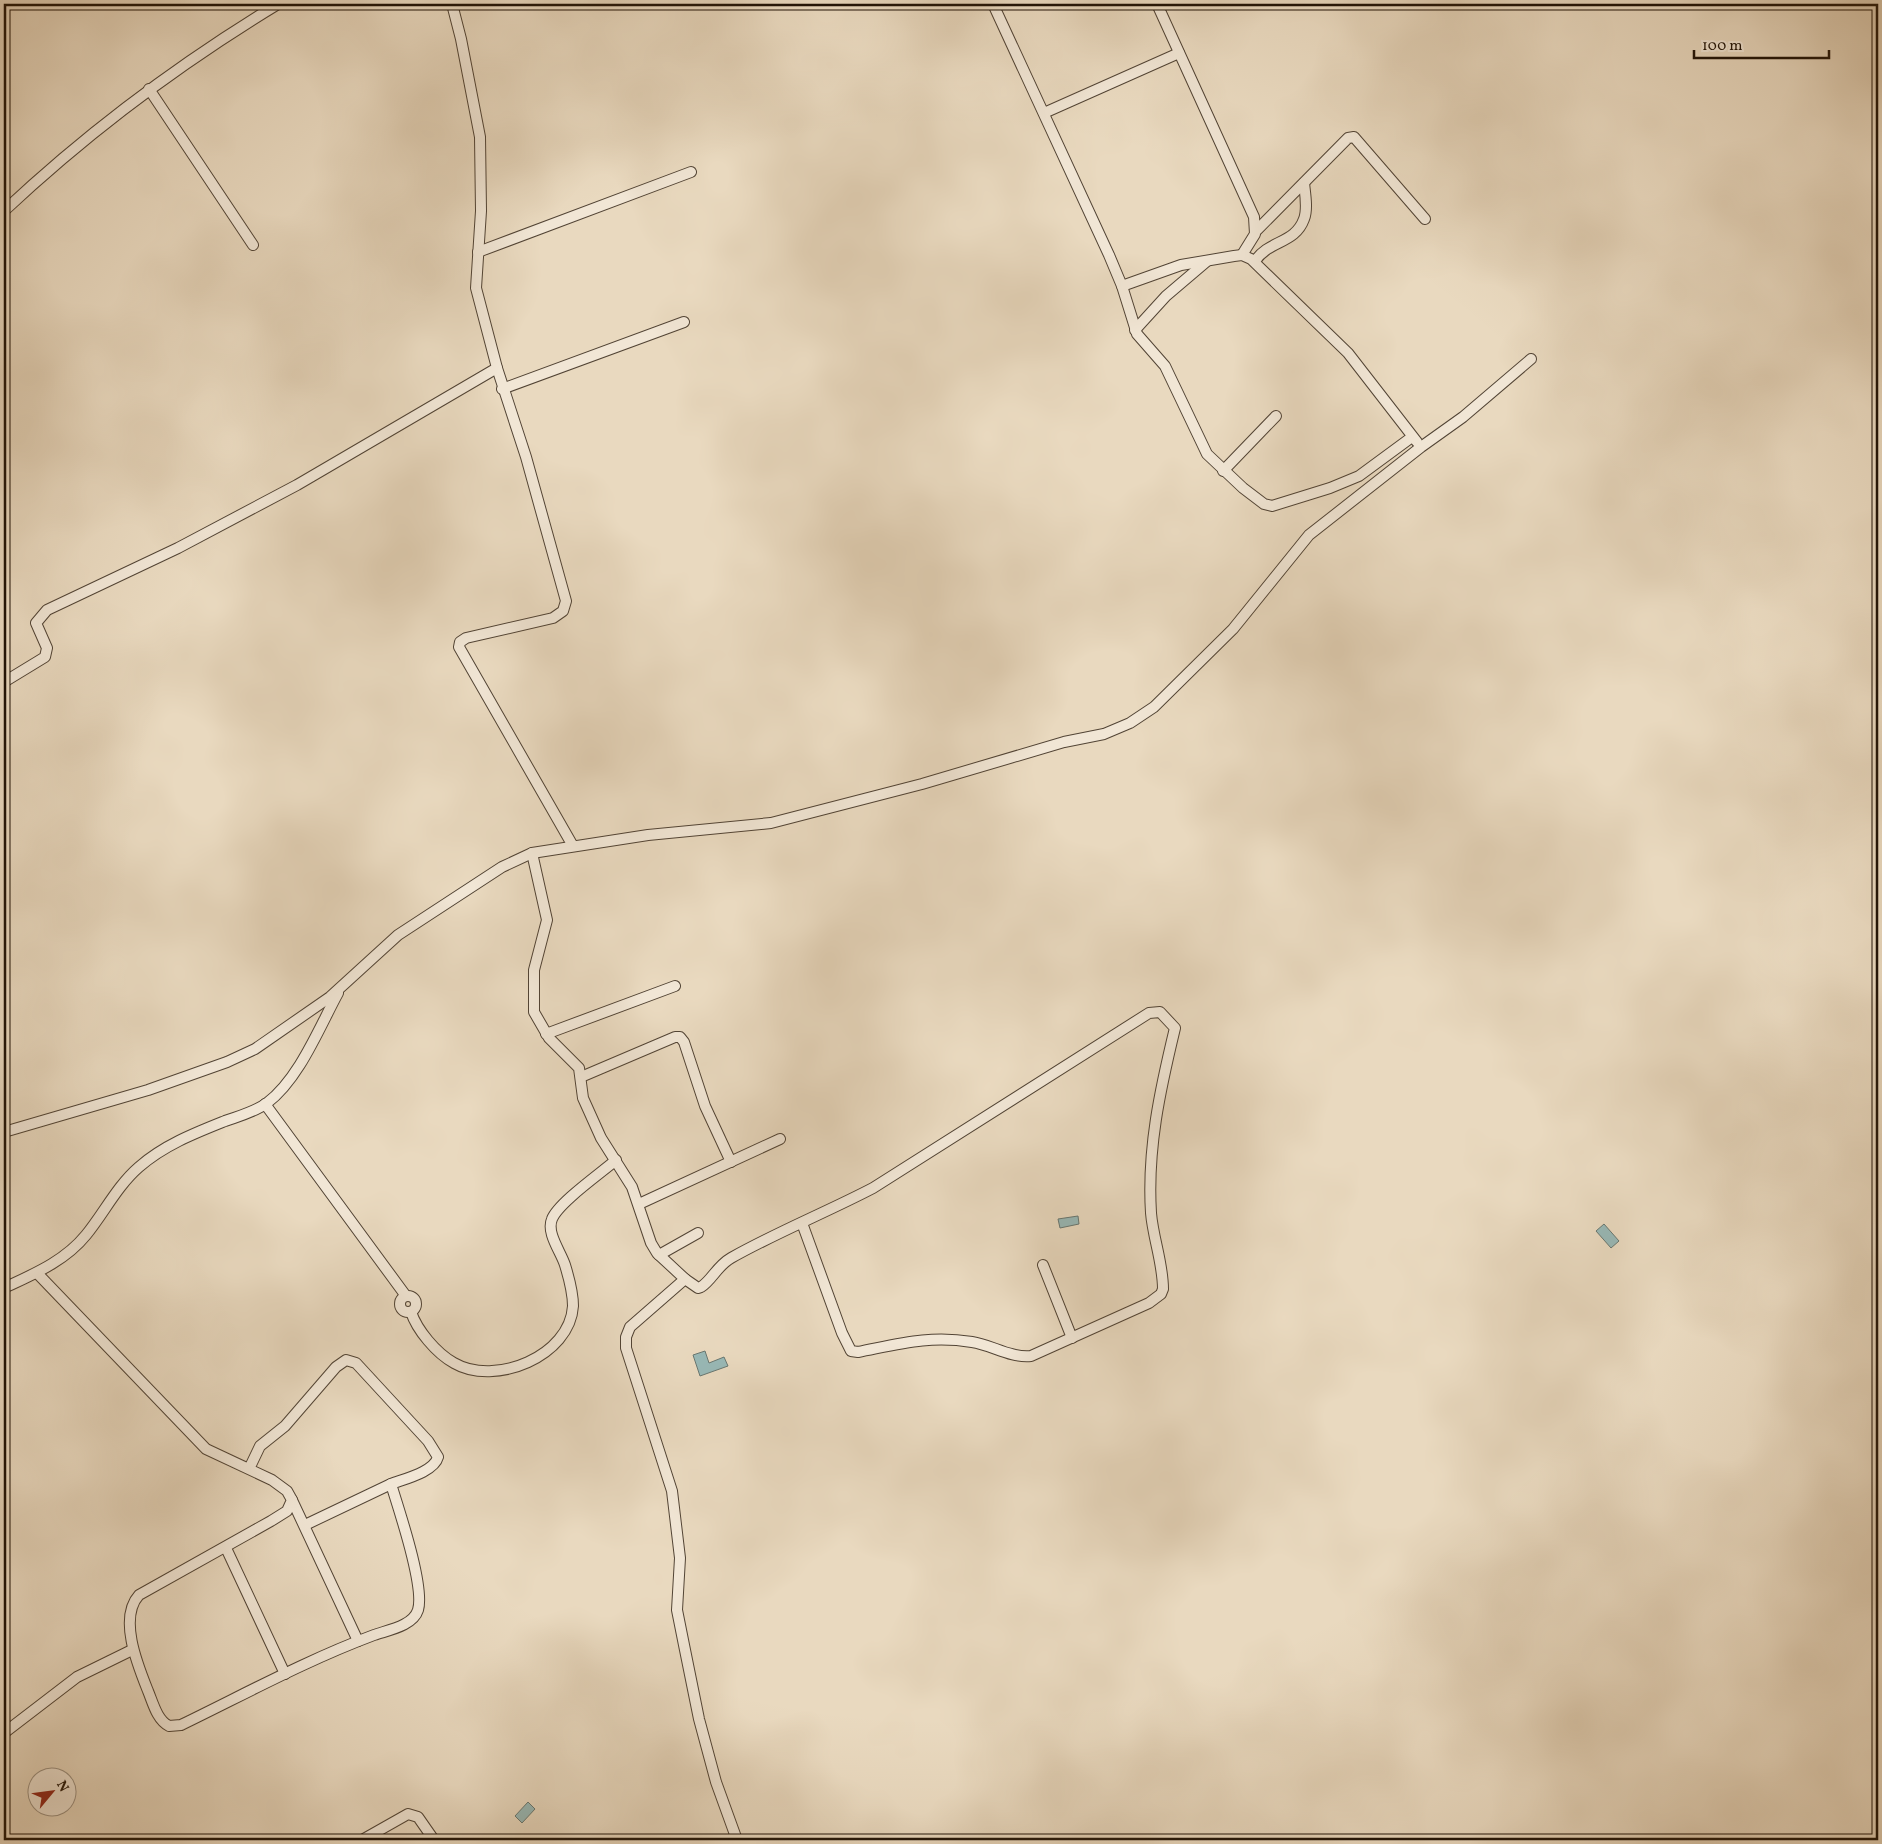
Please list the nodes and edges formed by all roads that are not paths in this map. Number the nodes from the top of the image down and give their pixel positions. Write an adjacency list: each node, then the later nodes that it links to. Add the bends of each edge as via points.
1 (278, 4): 6 (street)
2 (452, 4): 14 (street, via 480,137 482,185)
3 (993, 4): 7 (street)
4 (1157, 4): 5 (street)
5 (1179, 53): 7 (street); 12 (street, via 1251,207)
6 (149, 89): 10 (street, via 56,162); 13 (street)
7 (1044, 113): 18 (street)
8 (691, 172): 14 (street)
9 (1304, 183): 11 (street, via 1348,138 1354,137); 12 (street); 17 (street, via 1305,218 1296,233 1262,250)
10 (4, 211)
11 (1425, 219)
12 (1256, 230): 15 (street)
13 (252, 245)
14 (478, 252): 22 (street, via 476,288)
15 (1242, 255): 16 (street); 17 (street)
16 (1209, 260): 18 (street, via 1161,271); 20 (street, via 1166,296)
17 (1255, 261): 25 (street, via 1348,353)
18 (1122, 286): 20 (street)
19 (684, 322): 23 (street)
20 (1135, 330): 27 (street, via 1165,366 1207,454)
21 (1531, 358): 26 (street, via 1463,417)
22 (497, 368): 23 (street); 28 (street, via 297,485 178,548 47,610 36,624 46,648 45,656)
23 (502, 388): 29 (street, via 526,457 566,601 563,610 552,618 466,638 459,647)
24 (1276, 416): 27 (street)
25 (1412, 437): 26 (street); 27 (street, via 1358,476 1276,505 1264,504)
26 (1421, 446): 29 (street, via 1309,535 1233,629 1154,707 1130,723 1104,734 1064,742 922,784 771,823)
27 (1224, 471)
28 (4, 682)
29 (573, 846): 30 (street)
30 (532, 853): 31 (street, via 512,861 398,935); 33 (street, via 547,920 534,970 533,1001 534,1012)
31 (343, 984): 35 (street, via 309,1048 282,1090); 36 (street, via 330,997 274,1036 227,1062 148,1090)
32 (675, 986): 33 (street)
33 (546, 1034): 34 (street, via 576,1064)
34 (581, 1077): 38 (street, via 583,1098 601,1138); 39 (street, via 680,1037 705,1106)
35 (266, 1104): 38 (street, via 406,1296 401,1306 404,1311 410,1312 417,1325 452,1362 485,1372 509,1370 525,1364 543,1353 565,1328 573,1305 566,1266 552,1232 552,1218); 45 (street, via 166,1147 148,1159 114,1194 74,1248)
36 (4, 1132)
37 (780, 1139): 39 (street)
38 (616, 1160): 40 (street)
39 (732, 1162): 40 (street)
40 (639, 1204): 43 (street, via 646,1233)
41 (802, 1223): 46 (street, via 730,1258 701,1287); 48 (street, via 842,1333 852,1351 916,1339 940,1338 974,1342 1022,1357 1038,1354); 48 (street, via 881,1184 1114,1034 1150,1013 1160,1012 1175,1028 1157,1101 1151,1159 1151,1215 1164,1289 1149,1303)
42 (698, 1233): 43 (street)
43 (660, 1255): 46 (street)
44 (1043, 1264): 48 (street)
45 (37, 1273): 47 (street); 49 (street, via 201,1445 212,1454)
46 (684, 1279): 60 (street, via 630,1327 626,1348 672,1491 680,1558 677,1610 680,1628 698,1719)
47 (4, 1288)
48 (1072, 1338)
49 (249, 1469): 50 (street, via 260,1446 285,1426 336,1367 349,1360 380,1388 437,1453 438,1460 433,1465); 51 (street, via 282,1486)
50 (391, 1484): 52 (street); 54 (street, via 420,1601 418,1612 408,1622)
51 (292, 1500): 52 (street); 53 (street, via 287,1511)
52 (305, 1525): 54 (street)
53 (226, 1548): 55 (street, via 139,1595 131,1607); 56 (street)
54 (358, 1641): 56 (street)
55 (132, 1650): 56 (street, via 157,1714 169,1726 181,1724); 57 (street, via 76,1677)
56 (285, 1674)
57 (4, 1733)
58 (362, 1840): 59 (street, via 408,1814 418,1817)
59 (434, 1840)
60 (736, 1840)

